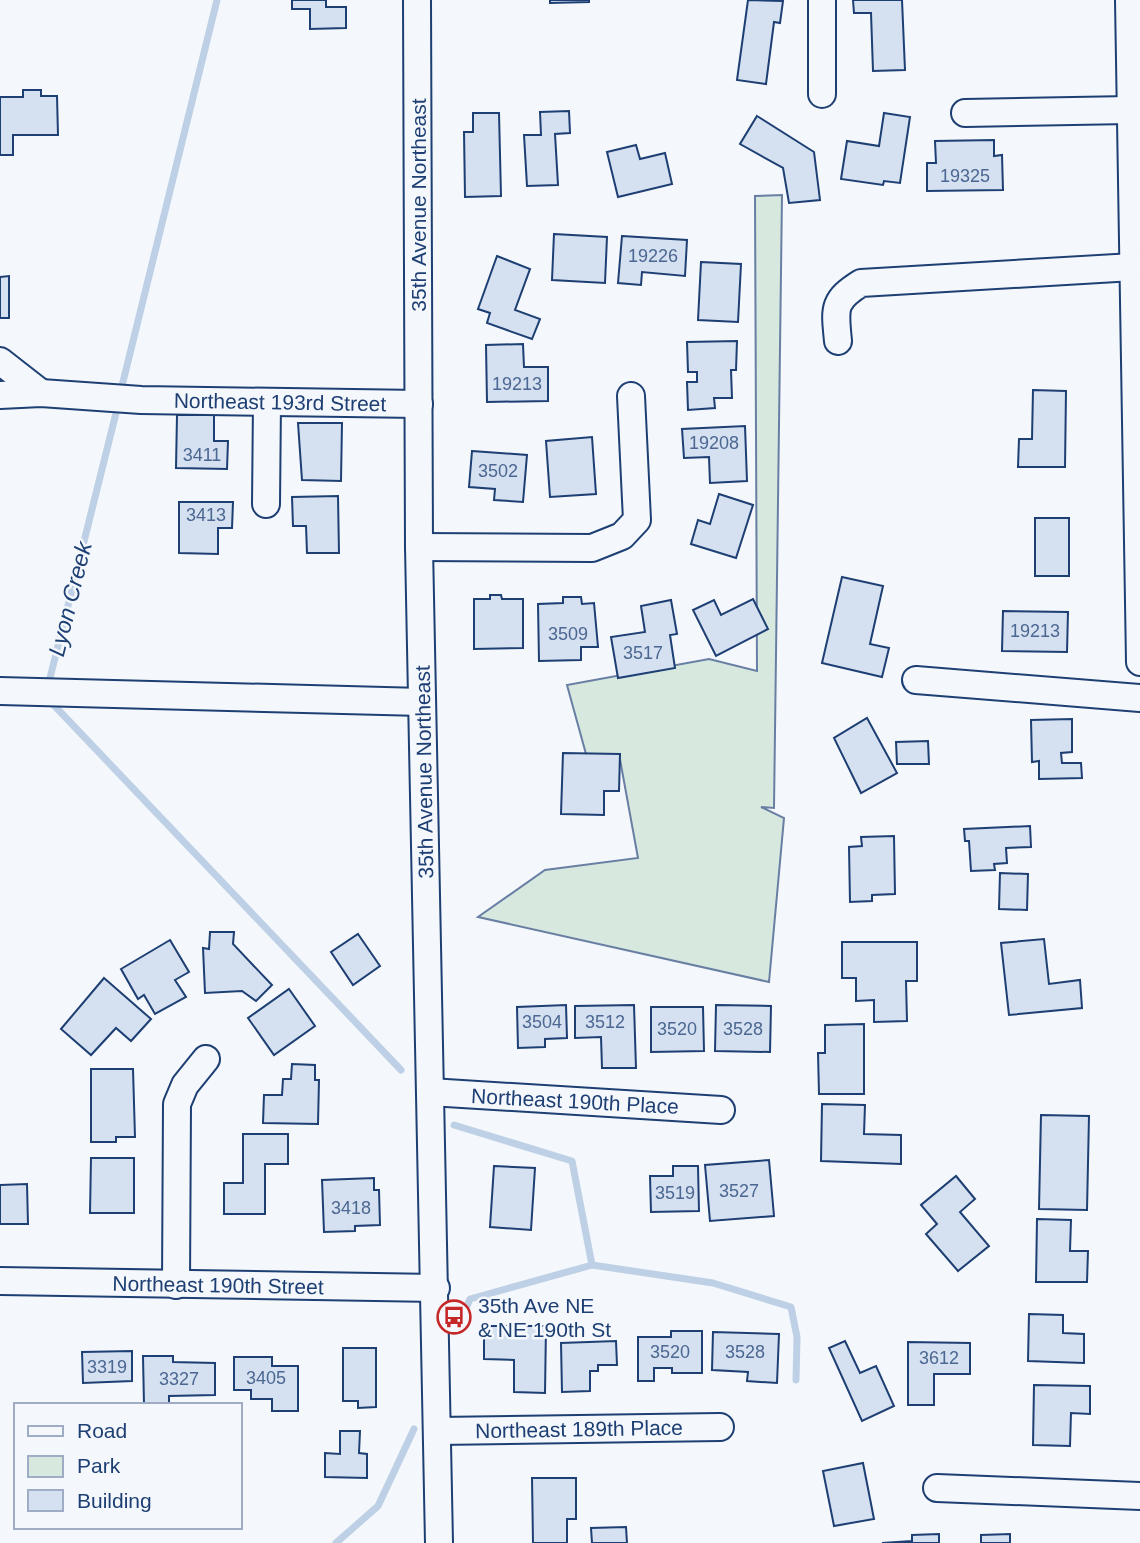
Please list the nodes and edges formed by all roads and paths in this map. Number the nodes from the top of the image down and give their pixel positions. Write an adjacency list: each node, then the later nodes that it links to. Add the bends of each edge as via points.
1 (417, 0): 15 (street, 35th Avenue Northeast)
2 (822, 0): 4 (street)
3 (1129, 0): 5 (street)
4 (822, 94)
5 (1133, 94): 6 (street); 7 (street)
6 (965, 113)
7 (1133, 267): 8 (street, via 861,284 843,295 835,309); 9 (street)
8 (838, 341)
9 (1137, 359): 18 (street)
10 (0, 361): 11 (street)
11 (41, 393): 12 (street, Northeast 193rd Street); 14 (street, Northeast 193rd Street)
12 (0, 395)
13 (631, 396): 17 (street, via 637,520 622,537 592,548)
14 (267, 402): 15 (street, Northeast 193rd Street); 16 (street)
15 (419, 404): 17 (street, 35th Avenue Northeast)
16 (266, 504)
17 (419, 547): 23 (street, 35th Avenue Northeast)
18 (1139, 565): 19 (street)
19 (1140, 662)
20 (916, 680): 22 (street)
21 (0, 691): 23 (street)
22 (1140, 698)
23 (422, 702): 25 (street, 35th Avenue Northeast)
24 (206, 1059): 28 (street, via 185,1085 177,1104)
25 (430, 1092): 26 (street, Northeast 190th Place); 29 (street, 35th Avenue Northeast)
26 (721, 1110)
27 (0, 1281): 28 (street, Northeast 190th Street)
28 (176, 1285): 29 (street, Northeast 190th Street)
29 (436, 1287): 31 (street, 35th Avenue Northeast)
30 (720, 1427): 31 (street, Northeast 189th Place)
31 (438, 1431): 34 (street, 35th Avenue Northeast)
32 (937, 1488): 33 (street)
33 (1140, 1496)
34 (439, 1543)

